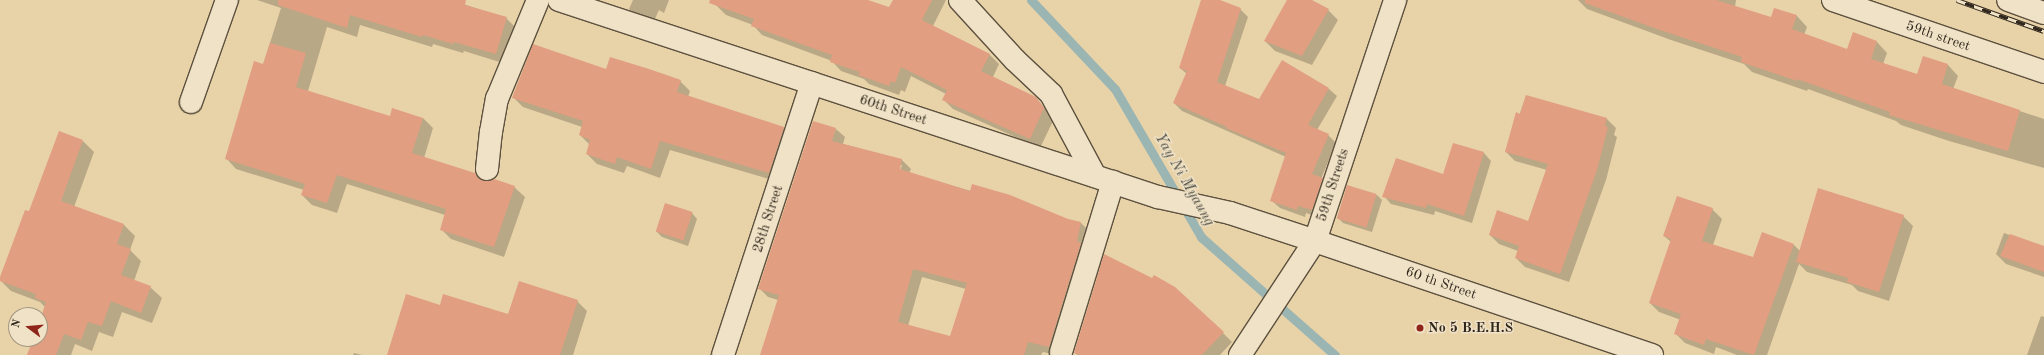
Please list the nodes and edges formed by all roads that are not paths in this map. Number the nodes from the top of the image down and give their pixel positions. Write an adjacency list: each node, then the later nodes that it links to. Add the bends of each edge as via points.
1 (227, 0): 12 (street)
2 (538, 0): 13 (street, via 497,99 490,132)
3 (558, 0): 8 (street, 60th Street)
4 (960, 0): 14 (street, via 1015,60 1051,94)
5 (1833, 0): 10 (street, 59th street)
6 (2008, 0): 9 (street)
7 (1393, 4): 16 (street, 59th Streets)
8 (609, 8): 11 (street, 60th Street)
9 (2044, 13)
10 (2044, 72)
11 (812, 84): 14 (street, 60th Street); 19 (street, 28th Street)
12 (191, 102)
13 (487, 169)
14 (1104, 179): 15 (street, 60th Street, via 1158,197); 17 (street)
15 (1230, 213): 16 (street, 60 th Street)
16 (1315, 241): 18 (street, 59th Streets); 20 (street, 60 th Street)
17 (1061, 352)
18 (1246, 353)
19 (723, 355)
20 (1652, 355)

